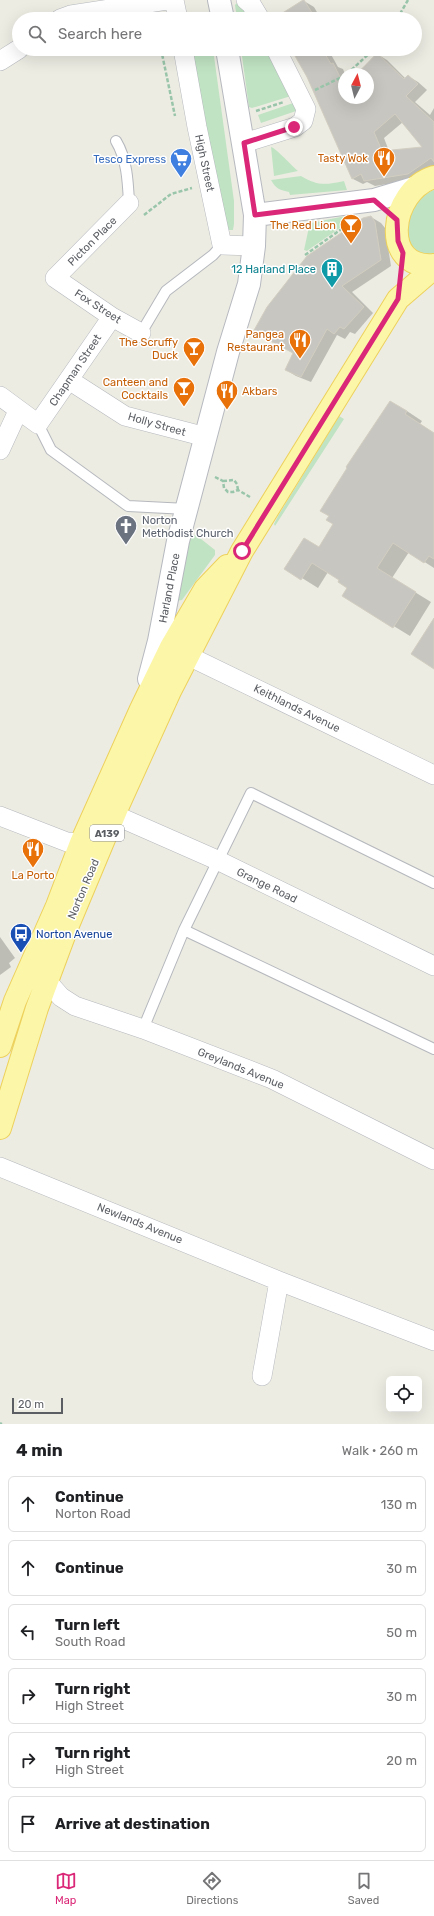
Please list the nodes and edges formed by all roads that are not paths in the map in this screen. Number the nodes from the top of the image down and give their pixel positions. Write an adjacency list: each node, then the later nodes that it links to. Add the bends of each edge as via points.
1 (167, 0): 5 (street)
2 (174, 0): 6 (street)
3 (219, 0): 7 (main road)
4 (246, 0): 8 (street)
5 (90, 12)
6 (177, 12)
7 (221, 12)
8 (256, 12)
9 (12, 54): 13 (street)
10 (184, 56): 22 (street, High Street)
11 (229, 56): 15 (main road)
12 (280, 56): 15 (street, via 306,109 303,121 294,127)
13 (0, 62)
14 (116, 140): 19 (lane, via 122,151)
15 (244, 143): 20 (main road)
16 (434, 177): 17 (main road, A139)
17 (414, 188): 18 (main road); 21 (main road, A139, via 403,203)
18 (374, 200): 20 (main road); 21 (main road)
19 (129, 203): 26 (street, Picton Place)
20 (255, 215): 23 (main road)
21 (397, 220): 24 (main road, A139, via 398,241)
22 (222, 245): 23 (street); 29 (lane, via 213,255 166,291)
23 (254, 246): 34 (main road, Harland Place, via 249,284)
24 (403, 253): 25 (main road, A139, via 414,263); 27 (main road, Norton Road / A139)
25 (434, 267): 27 (main road, Norton Road / A139)
26 (55, 278): 28 (street, Fox Street)
27 (398, 299): 37 (main road, Norton Road / A139, via 242,551 205,589)
28 (112, 317): 29 (street, Fox Street); 30 (street, Chapman Street)
29 (141, 333)
30 (69, 380): 33 (street, Chapman Street); 34 (street, Holly Street, via 125,416)
31 (0, 396): 32 (street)
32 (18, 411): 33 (street); 35 (street)
33 (38, 424): 36 (lane, via 51,450 128,506)
34 (206, 437): 36 (main road, Harland Place)
35 (0, 450)
36 (187, 509): 37 (main road, Harland Place, via 178,541)
37 (173, 648): 38 (street, Keithlands Avenue); 39 (main road, Norton Road / A139); 39 (main road, Norton Road / A139, via 141,709)
38 (434, 775)
39 (106, 811): 41 (main road, Norton Road / A139); 42 (street, Grange Road); 46 (main road, Norton Road / A139)
40 (0, 816): 41 (street, via 67,842)
41 (81, 843): 47 (main road, Norton Road / A139, via 57,906)
42 (217, 860): 43 (lane, via 251,793); 44 (lane); 45 (street, Grange Road)
43 (434, 883)
44 (184, 930): 48 (lane); 51 (lane)
45 (434, 966)
46 (47, 981): 48 (street, Greylands Avenue, via 75,1006); 49 (main road, Norton Road / A139)
47 (4, 1023): 49 (main road); 50 (main road, Norton Road / A139)
48 (143, 1029): 53 (street, Greylands Avenue, via 272,1079)
49 (30, 1032): 52 (main road, Norton Road / A139)
50 (0, 1046)
51 (434, 1049)
52 (0, 1128)
53 (434, 1160)
54 (0, 1167): 55 (street, Newlands Avenue)
55 (279, 1281): 56 (street, Newlands Avenue); 57 (street)
56 (434, 1341)
57 (262, 1376)

